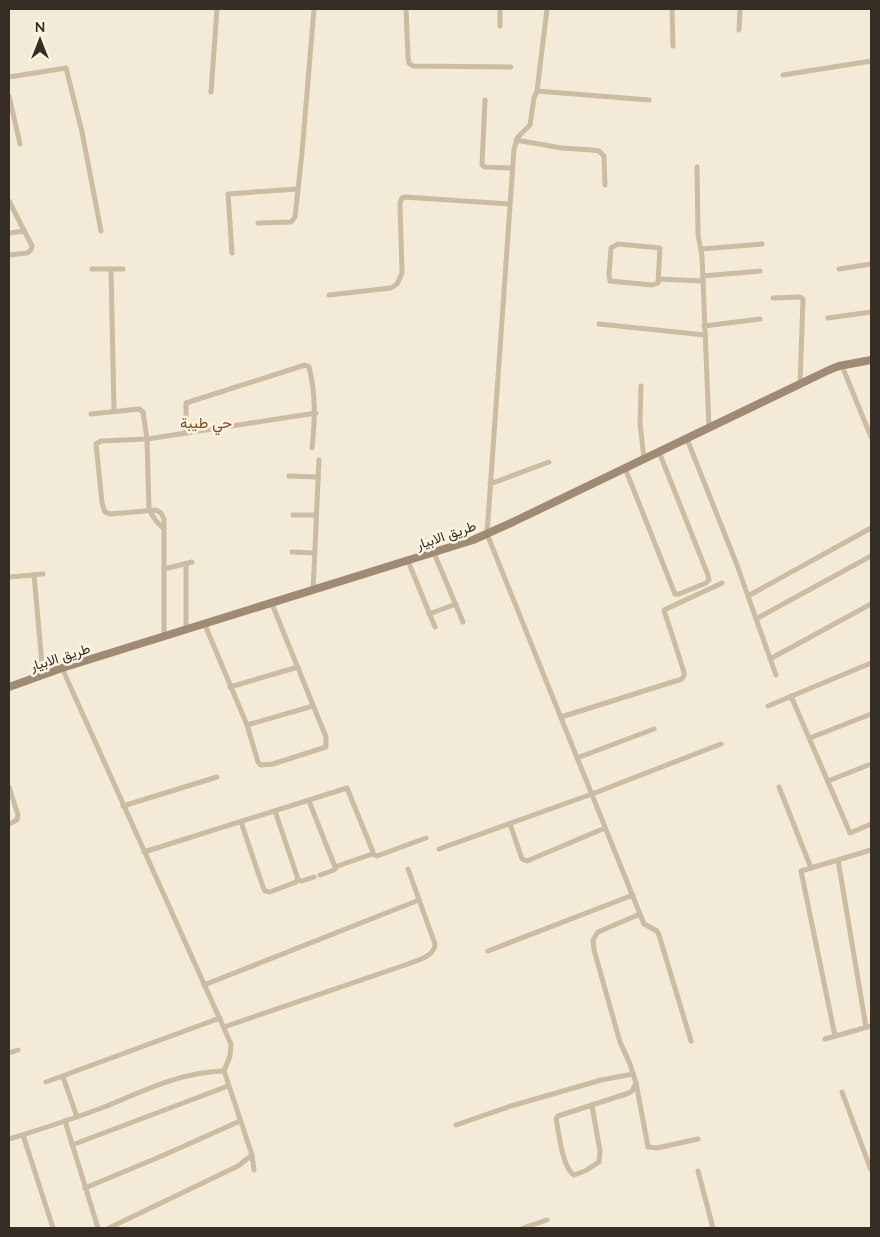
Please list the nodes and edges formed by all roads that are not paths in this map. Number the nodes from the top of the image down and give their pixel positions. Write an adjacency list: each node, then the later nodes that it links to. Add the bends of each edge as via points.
1 (217, 9): 16 (street)
2 (314, 9): 25 (street)
3 (406, 9): 12 (street, via 408,58 413,66)
4 (500, 9): 8 (street)
5 (547, 9): 15 (street)
6 (672, 9): 10 (street)
7 (740, 9): 9 (street)
8 (500, 26)
9 (739, 30)
10 (673, 46)
11 (871, 61): 13 (street)
12 (512, 68)
13 (783, 75)
14 (9, 77): 30 (street, via 66,68)
15 (537, 91): 19 (street); 20 (street, via 530,125)
16 (211, 92)
17 (9, 96): 21 (street)
18 (485, 100): 23 (street, via 482,165)
19 (649, 100)
20 (516, 140): 23 (street); 24 (street, via 599,151 604,156)
21 (20, 144)
22 (697, 167): 33 (street, via 698,235)
23 (512, 168): 27 (street)
24 (605, 185)
25 (297, 189): 28 (street, via 295,217 291,222); 34 (street, via 229,193)
26 (9, 201): 29 (street)
27 (509, 204): 44 (street, via 402,198 402,273 397,284 392,288); 72 (street)
28 (258, 223)
29 (24, 231): 31 (street); 35 (street, via 31,250)
30 (101, 231)
31 (9, 233)
32 (762, 244): 33 (street)
33 (702, 249): 42 (street)
34 (232, 253)
35 (9, 255)
36 (871, 264): 37 (street)
37 (839, 268)
38 (92, 269): 39 (street)
39 (111, 269): 40 (street); 56 (street)
40 (123, 269)
41 (760, 271): 42 (street)
42 (703, 278): 43 (street); 50 (street)
43 (659, 279): 43 (street, via 661,250 658,247 618,244 612,248 610,280 652,285)
44 (330, 295)
45 (772, 298): 54 (street, via 803,299)
46 (871, 312): 47 (street)
47 (828, 318)
48 (760, 319): 50 (street)
49 (599, 324): 51 (street)
50 (704, 326): 51 (street)
51 (705, 335): 59 (street)
52 (871, 360): 53 (main road, طريق الابيار)
53 (842, 366): 54 (main road, طريق الابيار); 61 (street)
54 (800, 384): 59 (main road, طريق الابيار)
55 (641, 386): 66 (street, via 640,423)
56 (114, 411): 58 (street); 62 (street, via 139,409 143,412)
57 (316, 413): 60 (street); 60 (street, via 310,369 303,365 186,403); 64 (street)
58 (91, 414)
59 (709, 428): 63 (main road, طريق الابيار)
60 (186, 433): 62 (street)
61 (871, 437)
62 (147, 438): 73 (street); 73 (street, via 96,444 105,512)
63 (687, 439): 65 (main road, طريق الابيار); 91 (street)
64 (312, 448)
65 (659, 452): 66 (main road, طريق الابيار); 69 (street, via 708,574 706,583 675,594)
66 (644, 459): 69 (main road, طريق الابيار)
67 (319, 460): 71 (street)
68 (549, 462): 72 (street)
69 (625, 468): 77 (main road, طريق الابيار)
70 (289, 476): 71 (street)
71 (318, 477): 75 (street)
72 (490, 484): 77 (street)
73 (149, 510): 85 (street, via 161,513 164,520)
74 (293, 515): 75 (street)
75 (316, 515): 79 (street)
76 (871, 528): 91 (street)
77 (487, 534): 80 (main road, طريق الابيار); 114 (street)
78 (292, 552): 79 (street)
79 (315, 553): 90 (street)
80 (434, 553): 82 (main road, طريق الابيار); 93 (street)
81 (871, 556): 96 (street)
82 (408, 561): 90 (main road, طريق الابيار); 95 (street)
83 (192, 562): 84 (street)
84 (186, 564): 85 (street); 100 (street)
85 (164, 569): 101 (street)
86 (43, 574): 87 (street)
87 (34, 575): 88 (street); 106 (street)
88 (9, 577)
89 (722, 583): 114 (street, via 664,610 684,672 682,679)
90 (313, 591): 92 (main road, طريق الابيار)
91 (748, 596): 96 (street)
92 (272, 604): 98 (main road, طريق الابيار); 104 (street)
93 (456, 604): 95 (street); 97 (street)
94 (871, 604): 102 (street)
95 (429, 614): 99 (street)
96 (756, 619): 102 (street)
97 (463, 622)
98 (204, 625): 100 (main road, طريق الابيار); 109 (street)
99 (435, 627)
100 (186, 630): 101 (main road, طريق الابيار)
101 (164, 637): 105 (main road, طريق الابيار)
102 (770, 659): 107 (street)
103 (871, 663): 110 (street)
104 (298, 666): 109 (street); 111 (street)
105 (62, 668): 106 (main road, طريق الابيار); 127 (street)
106 (43, 675): 108 (main road, طريق الابيار)
107 (776, 676)
108 (9, 687)
109 (230, 687): 115 (street)
110 (791, 696): 112 (street); 117 (street)
111 (313, 706): 115 (street); 115 (street, via 326,737 326,747 273,764 264,766 258,762)
112 (768, 706)
113 (871, 714): 117 (street)
114 (561, 718): 119 (street)
115 (247, 725)
116 (654, 729): 119 (street)
117 (810, 738): 122 (street)
118 (721, 744): 125 (street)
119 (577, 758): 125 (street)
120 (871, 764): 122 (street)
121 (217, 777): 127 (street)
122 (828, 781): 132 (street, via 850,833)
123 (9, 787): 130 (street, via 18,815 17,820)
124 (779, 787): 141 (street)
125 (592, 794): 131 (street); 133 (street)
126 (309, 800): 128 (street); 138 (street, via 348,788); 140 (street)
127 (124, 806): 137 (street)
128 (275, 811): 129 (street); 145 (street)
129 (242, 822): 137 (street); 145 (street, via 265,891 270,892)
130 (9, 824)
131 (510, 824): 133 (street, via 522,859 527,862); 135 (street)
132 (871, 824)
133 (606, 828): 146 (street)
134 (426, 838): 138 (street, via 377,856)
135 (439, 849)
136 (871, 850): 139 (street)
137 (144, 852): 150 (street)
138 (372, 854): 140 (street)
139 (838, 860): 141 (street); 152 (street)
140 (336, 868): 143 (street)
141 (811, 868): 154 (street, via 802,871)
142 (408, 870): 147 (street)
143 (320, 875)
144 (314, 877): 145 (street)
145 (297, 880)
146 (632, 895): 148 (street); 149 (street)
147 (419, 900): 150 (street); 153 (street, via 435,944 431,953 408,964)
148 (640, 914): 156 (street, via 644,924 659,935); 160 (street, via 598,932 593,940 620,1042)
149 (488, 951)
150 (204, 985): 151 (street)
151 (220, 1018): 153 (street); 161 (street)
152 (869, 1027): 154 (street)
153 (224, 1028): 159 (street, via 232,1051)
154 (835, 1036): 155 (street)
155 (825, 1039)
156 (690, 1041)
157 (18, 1050): 158 (street)
158 (9, 1053)
159 (224, 1072): 164 (street); 167 (street, via 193,1073)
160 (633, 1074): 163 (street); 170 (street, via 511,1106)
161 (62, 1077): 162 (street); 167 (street)
162 (46, 1082)
163 (636, 1082): 166 (street, via 631,1092); 173 (street, via 648,1147)
164 (228, 1086): 169 (street); 174 (street)
165 (842, 1092): 177 (street)
166 (592, 1106): 166 (street, via 599,1162 574,1175 566,1164 556,1119)
167 (77, 1117): 168 (street)
168 (65, 1121): 171 (street); 174 (street)
169 (240, 1121): 175 (street); 179 (street)
170 (456, 1125)
171 (23, 1135): 172 (street); 181 (street)
172 (9, 1139)
173 (698, 1139)
174 (72, 1145): 179 (street)
175 (252, 1155): 176 (street); 183 (street, via 238,1166)
176 (254, 1170)
177 (871, 1170)
178 (698, 1171): 185 (street)
179 (85, 1188): 182 (street)
180 (547, 1220): 184 (street)
181 (52, 1228)
182 (98, 1228)
183 (110, 1228)
184 (527, 1228)
185 (713, 1228)

